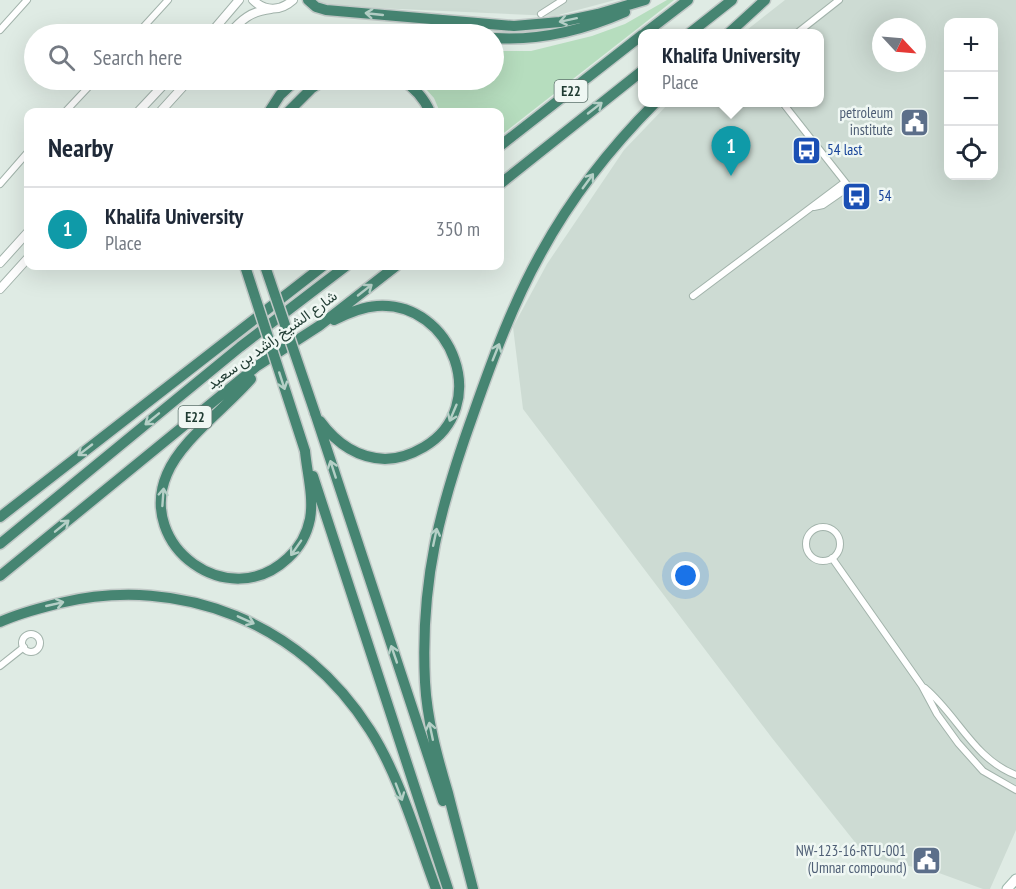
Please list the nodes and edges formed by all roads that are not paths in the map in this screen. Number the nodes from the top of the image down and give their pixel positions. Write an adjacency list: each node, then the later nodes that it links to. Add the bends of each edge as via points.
1 (27, 0): 24 (street)
2 (168, 0): 15 (street)
3 (239, 0): 16 (street)
4 (253, 0): 13 (street)
5 (293, 0): 13 (street)
6 (308, 0): 18 (highway, one-way to 6, via 326,10)
7 (563, 0): 14 (street)
8 (645, 0): 19 (highway, one-way to 19, via 560,22); 25 (highway, via 576,30 532,38)
9 (688, 0): 20 (highway, E22)
10 (732, 0): 21 (highway)
11 (765, 0): 22 (highway)
12 (839, 0): 23 (street)
13 (271, 9): 17 (street, via 247,16)
14 (541, 14)
15 (146, 24)
16 (219, 24)
17 (239, 24)
18 (490, 24)
19 (504, 25)
20 (650, 29)
21 (695, 29)
22 (733, 29)
23 (802, 29)
24 (0, 30)
25 (504, 38)
26 (638, 39): 42 (highway, E22)
27 (638, 74): 44 (highway, E22, one-way to 27)
28 (86, 90): 36 (street)
29 (159, 90): 37 (street)
30 (180, 90): 38 (street)
31 (285, 90): 39 (highway)
32 (311, 90): 40 (highway)
33 (416, 90): 41 (highway)
34 (651, 107): 73 (highway, one-way to 34, via 427,702 424,642 435,539 443,504 489,370 541,254 592,175)
35 (786, 107): 55 (street, via 847,185)
36 (69, 108)
37 (142, 108)
38 (164, 108)
39 (272, 108)
40 (292, 108)
41 (428, 108)
42 (504, 143)
43 (24, 156): 45 (street)
44 (504, 181)
45 (0, 183)
46 (24, 236): 48 (street)
47 (24, 262): 54 (street)
48 (0, 263)
49 (246, 270): 59 (highway, one-way to 59, bridge)
50 (266, 270): 58 (highway, bridge)
51 (318, 270): 60 (highway, one-way to 60)
52 (341, 270): 61 (highway, شارع الشيخ راشد بن سعيد / E22, one-way to 61)
53 (391, 270): 56 (highway, شارع الشيخ راشد بن سعيد / E22, one-way to 53)
54 (0, 289)
55 (693, 296)
56 (319, 326): 57 (highway, شارع الشيخ راشد بن سعيد / E22); 58 (highway, one-way to 58, via 353,311 378,306 415,313 436,328 451,349 460,385 455,409 440,434 430,444 403,457 374,458 347,448)
57 (257, 366): 59 (highway, one-way to 57, via 310,518 300,544 281,565 255,578 226,579 199,569 176,546 162,512 166,476 174,460 249,381); 63 (highway, شارع الشيخ راشد بن سعيد / E22, one-way to 57)
58 (315, 414): 73 (highway, one-way to 58)
59 (304, 451): 72 (highway)
60 (3, 514)
61 (0, 543)
62 (832, 558): 62 (street, via 838,551 837,534 827,528 816,528 807,539 809,553 819,561); 67 (street)
63 (0, 576)
64 (0, 622): 71 (highway, one-way to 71, via 86,597 125,594 165,597 222,610 274,634 327,675 371,731 395,780)
65 (24, 647): 66 (street)
66 (0, 666)
67 (922, 686): 68 (street, via 986,757); 69 (street, via 971,760)
68 (1016, 775)
69 (1016, 790)
70 (1016, 879): 74 (main road)
71 (436, 889)
72 (448, 889)
73 (473, 889)
74 (1007, 889)

